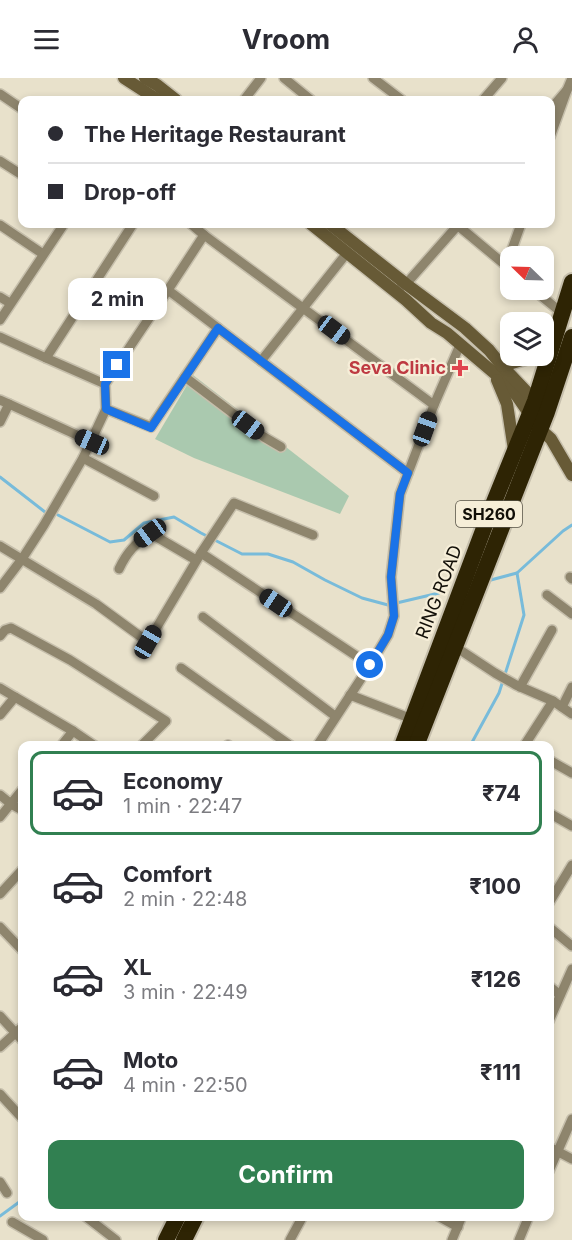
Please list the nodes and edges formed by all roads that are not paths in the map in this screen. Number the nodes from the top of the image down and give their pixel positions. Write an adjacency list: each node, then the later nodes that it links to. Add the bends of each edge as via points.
1 (124, 78): 10 (street)
2 (145, 78): 11 (street)
3 (261, 78): 12 (street)
4 (284, 78): 13 (street)
5 (373, 78): 14 (street)
6 (502, 78): 15 (street)
7 (572, 78): 8 (street)
8 (567, 90): 16 (street); 18 (street)
9 (0, 94): 17 (street)
10 (152, 96)
11 (171, 96)
12 (247, 96)
13 (305, 96)
14 (397, 96)
15 (486, 96)
16 (555, 104)
17 (18, 106)
18 (555, 123)
19 (0, 161): 20 (street)
20 (18, 172)
21 (0, 225): 33 (street)
22 (61, 228): 33 (street)
23 (130, 228): 50 (street)
24 (196, 228): 30 (street)
25 (316, 228): 32 (street)
26 (335, 228): 36 (street)
27 (455, 228): 36 (street)
28 (463, 228): 34 (street)
29 (520, 228): 31 (street)
30 (204, 234): 37 (street); 42 (street)
31 (514, 246)
32 (347, 253): 38 (street); 42 (street)
33 (43, 254): 41 (street)
34 (500, 260)
35 (572, 282): 43 (highway, RING ROAD / SH260)
36 (406, 284): 38 (street); 54 (street, via 465,328 489,351)
37 (168, 290): 45 (street); 56 (street)
38 (395, 291): 49 (street)
39 (0, 297): 41 (street)
40 (546, 300): 43 (street)
41 (10, 303): 44 (street)
42 (303, 307): 51 (street); 58 (street)
43 (562, 313): 46 (highway, RING ROAD / SH260)
44 (0, 320)
45 (218, 328): 51 (street); 55 (street)
46 (554, 330)
47 (0, 337): 50 (street)
48 (572, 337): 60 (highway, RING ROAD / SH260)
49 (460, 345): 54 (street); 58 (street)
50 (46, 358): 56 (street)
51 (261, 361): 67 (street)
52 (509, 366): 54 (street)
53 (542, 366): 60 (highway, RING ROAD / SH260)
54 (498, 370): 60 (street, via 517,396); 65 (street)
55 (185, 377): 59 (street, via 151,428); 64 (street)
56 (105, 384): 59 (street)
57 (4, 402): 61 (street); 63 (street)
58 (434, 405): 67 (street)
59 (106, 409): 63 (street)
60 (537, 409): 62 (highway, RING ROAD / SH260); 65 (highway, RING ROAD / SH260)
61 (0, 422)
62 (546, 434): 68 (street); 81 (highway, RING ROAD / SH260)
63 (92, 442): 66 (street)
64 (281, 447)
65 (514, 451): 94 (highway, RING ROAD / SH260)
66 (83, 458): 69 (street); 73 (street)
67 (408, 473): 82 (street, via 400,494 391,577 394,616)
68 (572, 475)
69 (154, 496)
70 (314, 535): 72 (street, via 234,503)
71 (0, 546): 73 (street)
72 (199, 556): 73 (street, via 148,642 96,604); 74 (street, via 150,533 137,542); 82 (street)
73 (22, 559): 75 (street)
74 (118, 569)
75 (0, 588)
76 (547, 595): 77 (street)
77 (572, 614)
78 (203, 617): 93 (street)
79 (552, 630): 84 (street)
80 (0, 636): 98 (street, via 11,628 166,721)
81 (454, 646): 84 (street); 102 (highway, RING ROAD / SH260)
82 (370, 665): 87 (street)
83 (181, 668): 99 (street)
84 (518, 686): 89 (street)
85 (572, 687): 90 (street)
86 (0, 688): 88 (street)
87 (350, 695): 93 (street); 94 (street)
88 (15, 697): 92 (street); 95 (street)
89 (553, 701): 90 (street); 103 (street)
90 (562, 707): 91 (street)
91 (572, 714)
92 (0, 715)
93 (335, 716): 100 (street)
94 (412, 719): 101 (highway, RING ROAD / SH260)
95 (73, 731): 96 (street); 97 (street)
96 (65, 741)
97 (88, 741)
98 (146, 741)
99 (284, 741)
100 (320, 741)
101 (404, 741)
102 (418, 741)
103 (527, 741)
104 (554, 763): 105 (street)
105 (572, 773)
106 (0, 795): 108 (street)
107 (18, 795): 108 (street)
108 (11, 804): 109 (street); 111 (street)
109 (18, 808)
110 (554, 816): 112 (street)
111 (0, 817)
112 (572, 826)
113 (572, 865): 116 (street)
114 (18, 874): 115 (street)
115 (0, 894)
116 (554, 895)
117 (0, 927): 119 (street)
118 (554, 931): 120 (street)
119 (18, 946)
120 (572, 946)
121 (572, 969): 123 (street)
122 (554, 990): 123 (street)
123 (560, 995): 124 (street)
124 (554, 1009)
125 (0, 1016): 126 (street)
126 (18, 1032)
127 (18, 1035): 128 (street)
128 (0, 1047)
129 (0, 1094): 130 (street)
130 (18, 1114)
131 (572, 1119): 132 (street)
132 (554, 1147)
133 (554, 1150): 134 (street)
134 (572, 1159)
135 (0, 1182): 136 (street)
136 (7, 1193)
137 (91, 1221): 147 (street)
138 (176, 1221): 148 (highway)
139 (194, 1221): 149 (highway)
140 (300, 1221): 150 (street)
141 (447, 1221): 145 (street)
142 (460, 1221): 145 (street)
143 (527, 1221): 152 (street)
144 (12, 1222): 146 (street)
145 (458, 1227): 151 (street)
146 (44, 1240)
147 (116, 1240)
148 (166, 1240)
149 (184, 1240)
150 (290, 1240)
151 (452, 1240)
152 (519, 1240)

